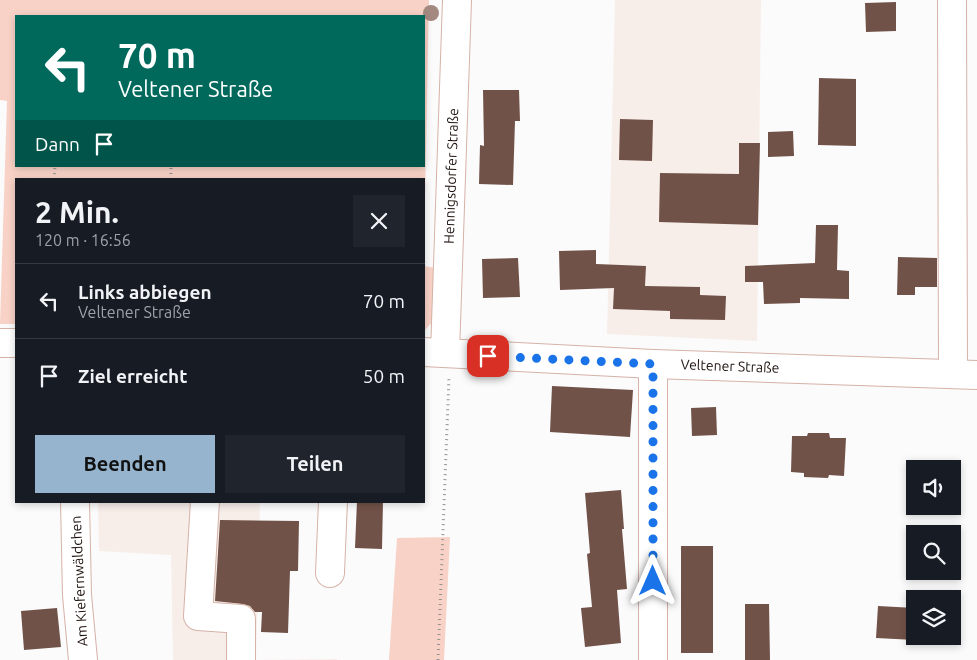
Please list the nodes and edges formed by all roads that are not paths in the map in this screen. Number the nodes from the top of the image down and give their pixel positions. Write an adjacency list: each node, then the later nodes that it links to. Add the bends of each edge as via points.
1 (457, 0): 5 (street, Hennigsdorfer Straße)
2 (952, 0): 7 (street)
3 (0, 343): 4 (street)
4 (15, 343)
5 (440, 353): 6 (street, Veltener Straße)
6 (653, 364): 7 (street, Veltener Straße); 14 (street)
7 (965, 374)
8 (75, 503): 12 (street, Am Kiefernwäldchen, via 77,594)
9 (205, 503): 13 (street, via 198,616 241,619)
10 (332, 503): 11 (street)
11 (330, 573)
12 (83, 660)
13 (241, 660)
14 (653, 660)

